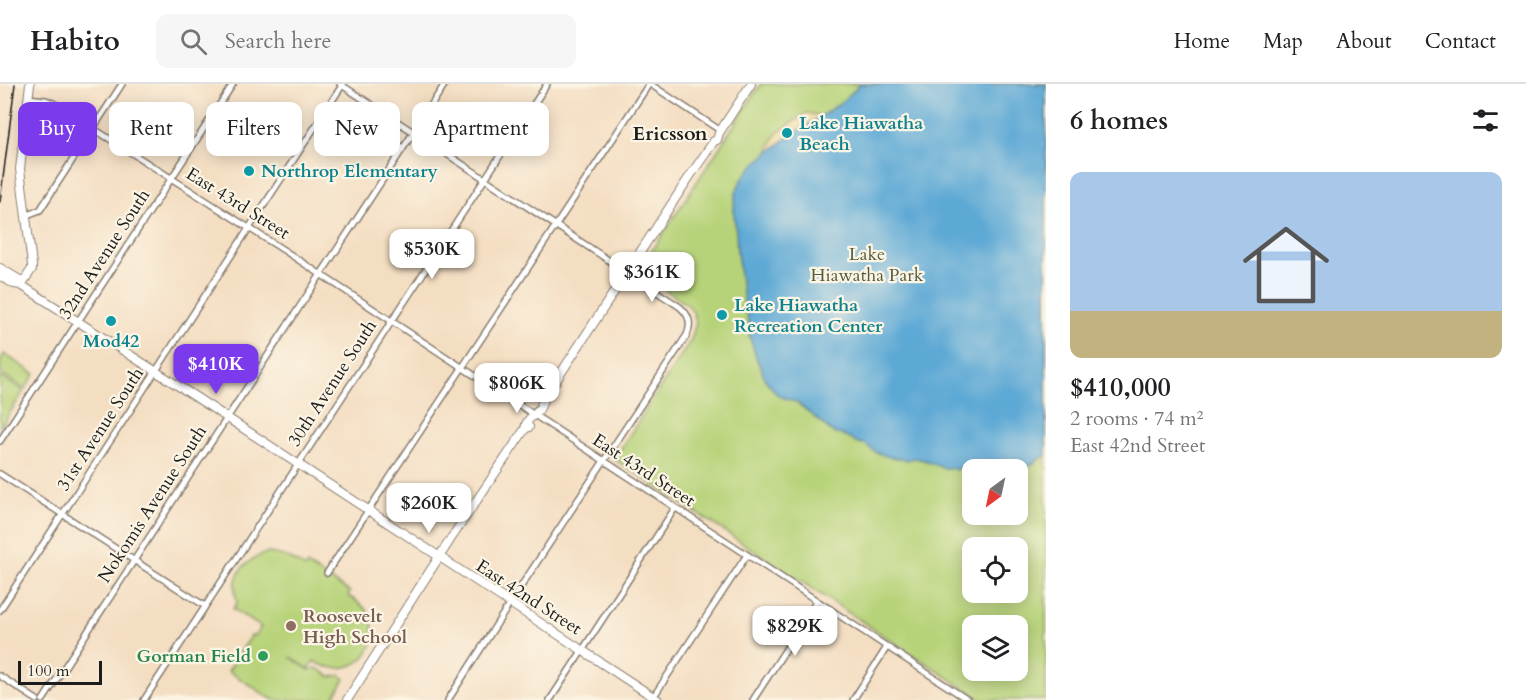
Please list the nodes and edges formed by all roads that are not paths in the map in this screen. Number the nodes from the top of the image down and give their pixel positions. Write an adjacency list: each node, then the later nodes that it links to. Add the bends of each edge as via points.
1 (30, 84): 9 (street)
2 (122, 84): 12 (street)
3 (233, 84): 19 (street, 32nd Avenue South)
4 (342, 84): 13 (street); 23 (street, 31st Avenue South)
5 (445, 84): 11 (street, Nokomis Avenue South)
6 (547, 84): 20 (street, 30th Avenue South)
7 (649, 84): 15 (street); 22 (street)
8 (751, 84): 15 (street)
9 (28, 98): 10 (street, East 43rd Street); 21 (street, via 20,169)
10 (50, 102)
11 (433, 102)
12 (97, 123)
13 (412, 131)
14 (97, 132): 19 (street, East 43rd Street)
15 (720, 132): 25 (street)
16 (412, 134): 26 (street, Nokomis Avenue South)
17 (75, 156): 21 (street, via 40,210)
18 (449, 156): 20 (street)
19 (171, 179): 23 (street, East 43rd Street); 29 (street, 32nd Avenue South)
20 (484, 179): 22 (street); 30 (street, 30th Avenue South)
21 (27, 215): 28 (street, via 32,269)
22 (556, 226): 25 (street); 31 (street)
23 (249, 228): 26 (street, East 43rd Street); 32 (street, 31st Avenue South)
24 (0, 268): 28 (street, East 42nd Street)
25 (627, 273): 33 (street); 36 (street, via 686,312 690,327)
26 (320, 274): 30 (street, East 43rd Street); 34 (street, Nokomis Avenue South)
27 (0, 276): 28 (street, East 42nd Street)
28 (21, 285): 29 (street, East 42nd Street)
29 (78, 321): 32 (street, East 42nd Street); 35 (street, 32nd Avenue South)
30 (391, 321): 31 (street, East 43rd Street); 37 (street, 30th Avenue South)
31 (462, 368): 33 (street, East 43rd Street); 40 (street)
32 (155, 371): 34 (street, East 42nd Street); 41 (street, 31st Avenue South)
33 (533, 415): 36 (street, East 43rd Street); 43 (street)
34 (226, 417): 37 (street, East 42nd Street); 44 (street, Nokomis Avenue South)
35 (0, 441)
36 (603, 461): 39 (street, East 43rd Street); 47 (street)
37 (297, 464): 40 (street, East 42nd Street); 48 (street, 30th Avenue South)
38 (0, 474): 41 (street)
39 (675, 508): 42 (street, East 43rd Street); 51 (street)
40 (368, 511): 43 (street, East 42nd Street); 45 (street)
41 (63, 513): 44 (street); 49 (street, 31st Avenue South)
42 (747, 555): 46 (street, East 43rd Street); 54 (street)
43 (440, 557): 47 (street, East 42nd Street); 58 (street)
44 (134, 560): 48 (street); 56 (street, Nokomis Avenue South)
45 (327, 573)
46 (817, 601): 50 (street, East 43rd Street); 61 (street)
47 (510, 603): 51 (street, East 42nd Street); 59 (street)
48 (205, 606): 57 (street, 30th Avenue South)
49 (0, 610)
50 (887, 647): 53 (street, East 43rd Street); 62 (street)
51 (582, 650): 54 (street, East 42nd Street); 60 (street)
52 (0, 676): 55 (street)
53 (957, 693): 63 (street); 64 (street, East 43rd Street)
54 (654, 699)
55 (37, 700)
56 (43, 700)
57 (144, 700)
58 (347, 700)
59 (448, 700)
60 (550, 700)
61 (753, 700)
62 (853, 700)
63 (953, 700)
64 (968, 700)

